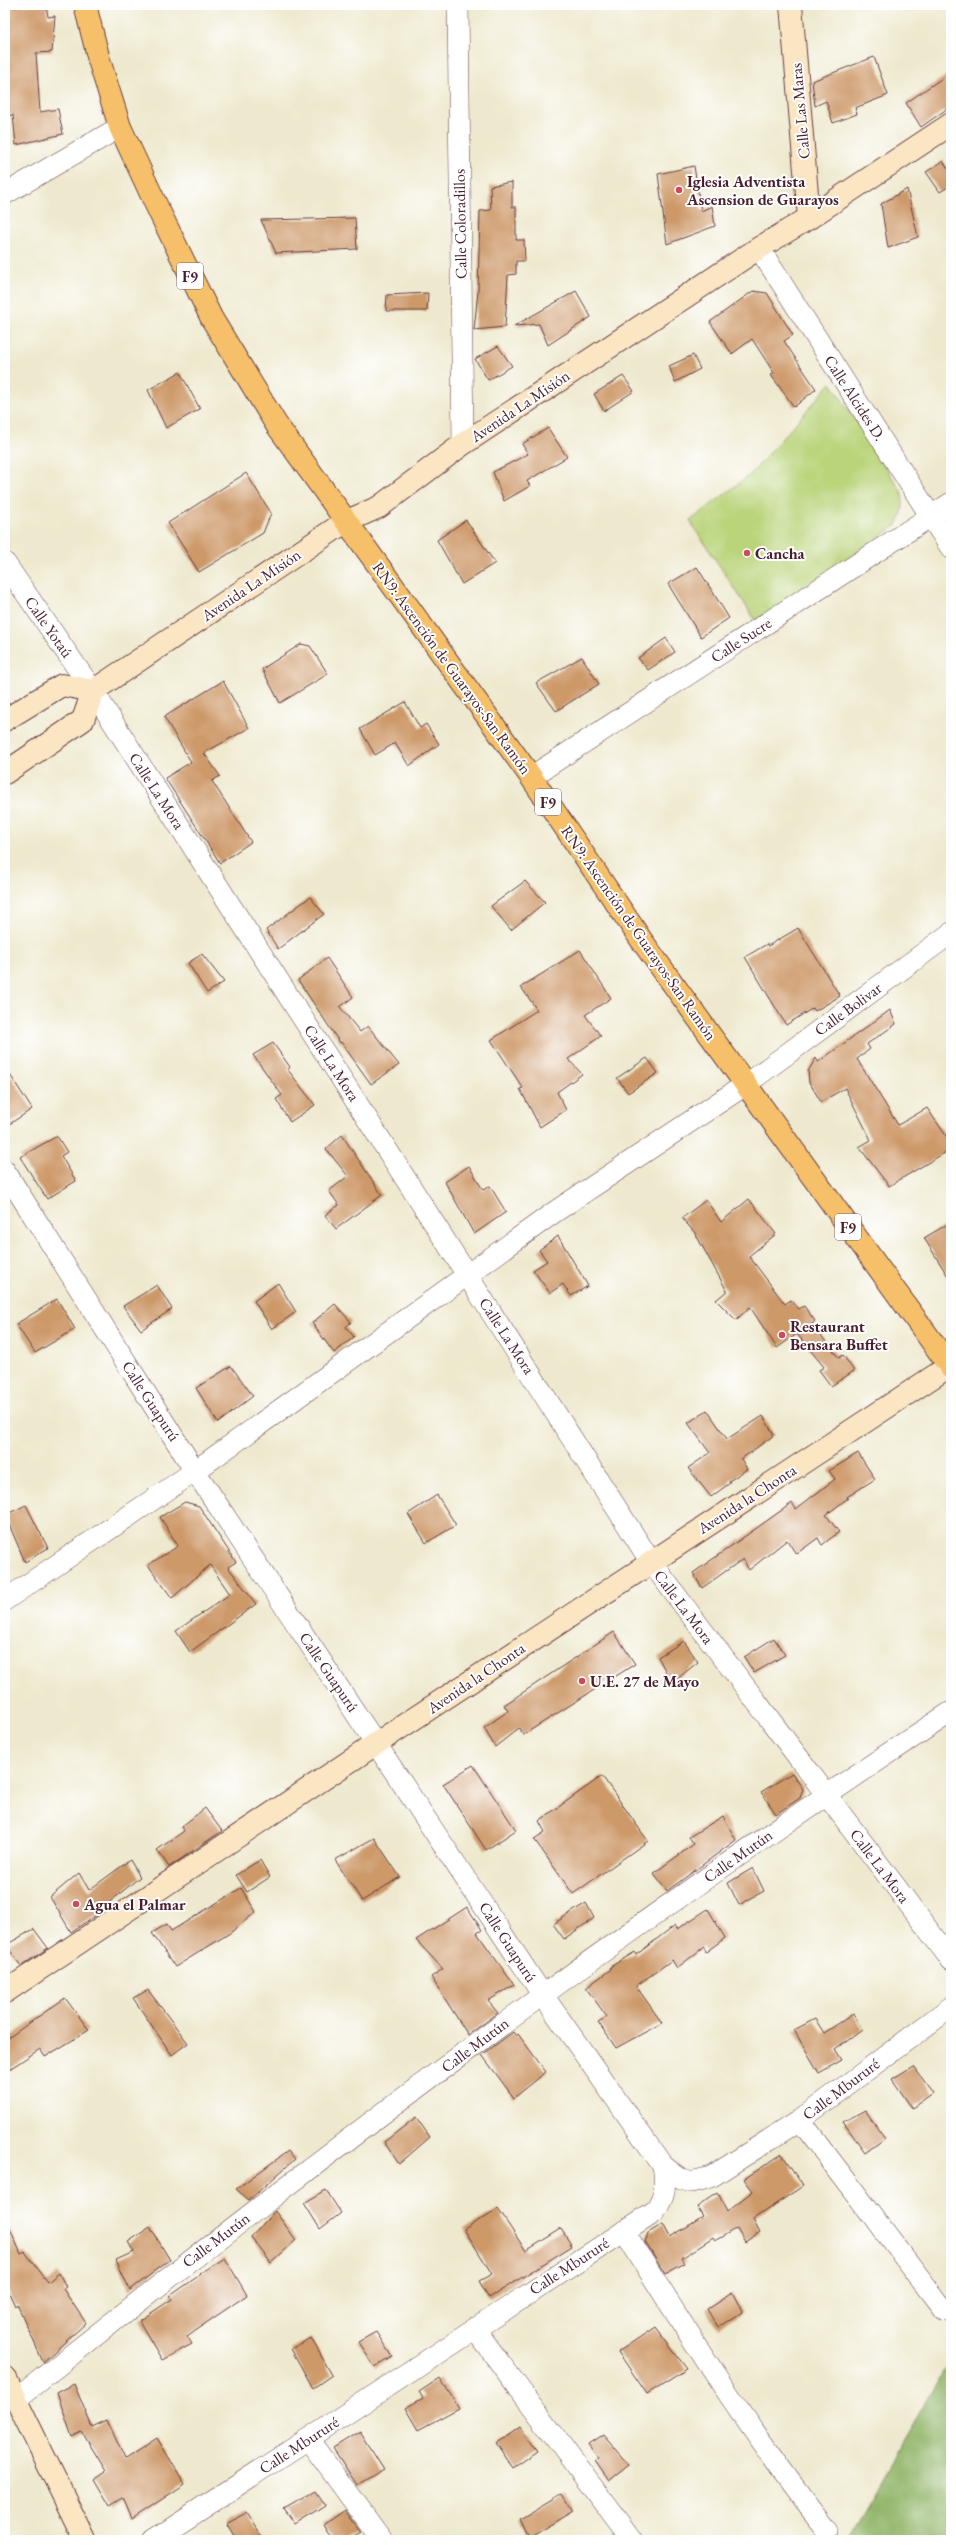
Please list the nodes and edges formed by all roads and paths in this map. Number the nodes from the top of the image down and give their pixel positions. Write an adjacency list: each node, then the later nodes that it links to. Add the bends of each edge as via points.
1 (85, 5): 5 (highway, RN9: Ascención de Guarayos-San Ramón / F9)
2 (458, 5): 9 (street, Calle Coloradillos)
3 (791, 5): 7 (main road, Calle Las Maras)
4 (951, 124): 7 (main road, Avenida La Misión)
5 (120, 127): 6 (street); 12 (highway, RN9: Ascención de Guarayos-San Ramón / F9, via 212,319 276,424)
6 (5, 194)
7 (809, 218): 8 (main road, Avenida La Misión)
8 (759, 248): 9 (main road, Avenida La Misión); 11 (street, Calle Alcides D.)
9 (463, 444): 12 (main road, Avenida La Misión, via 379,507)
10 (951, 503): 11 (street, Calle Sucre)
11 (931, 516): 13 (street, Calle Alcides D.); 18 (street, Calle Sucre)
12 (345, 522): 15 (main road, Avenida La Misión); 18 (highway, RN9: Ascención de Guarayos-San Ramón / F9)
13 (951, 548)
14 (5, 563): 15 (street, Calle Yotaú)
15 (93, 691): 16 (main road, via 62,685); 17 (main road, via 83,720); 22 (street, Calle La Mora)
16 (5, 720)
17 (5, 773)
18 (531, 777): 20 (highway, RN9: Ascención de Guarayos-San Ramón / F9, via 642,941)
19 (951, 933): 20 (street, Calle Bolivar)
20 (745, 1085): 22 (street, Calle Bolivar, via 556,1211); 23 (highway, RN9: Ascención de Guarayos-San Ramón / F9)
21 (8, 1184): 24 (street, Calle Guapurú)
22 (468, 1275): 24 (street, Calle Bolivar); 25 (street, Calle La Mora)
23 (951, 1367): 25 (main road, Avenida la Chonta)
24 (195, 1470): 26 (street, Calle Bolivar); 28 (street, Calle Guapurú)
25 (651, 1562): 28 (main road, Avenida la Chonta); 29 (street, Calle La Mora)
26 (5, 1600)
27 (951, 1712): 29 (street, Calle Mutún)
28 (377, 1744): 31 (main road, Avenida la Chonta); 32 (street, Calle Guapurú)
29 (826, 1794): 30 (street, Calle La Mora); 32 (street, Calle Mutún)
30 (951, 1960)
31 (5, 1992)
32 (542, 1994): 35 (street, Calle Guapurú); 42 (street, Calle Mutún, via 202,2249)
33 (951, 2007): 34 (street, Calle Mbururé)
34 (800, 2120): 36 (street, Calle Mbururé); 39 (street)
35 (663, 2166): 36 (street, Calle Mbururé, via 681,2179 692,2182); 37 (street, via 665,2191)
36 (711, 2177): 37 (street, Calle Mbururé)
37 (655, 2211): 38 (street, Calle Mbururé)
38 (624, 2231): 40 (street, Calle Mbururé); 44 (street, via 693,2342 769,2455)
39 (944, 2310)
40 (474, 2328): 43 (street, Calle Mbururé); 48 (street)
41 (5, 2378): 42 (main road)
42 (15, 2400): 45 (main road)
43 (308, 2439): 46 (street, Calle Mbururé); 47 (street)
44 (827, 2530)
45 (85, 2540)
46 (154, 2540)
47 (382, 2540)
48 (632, 2540)

